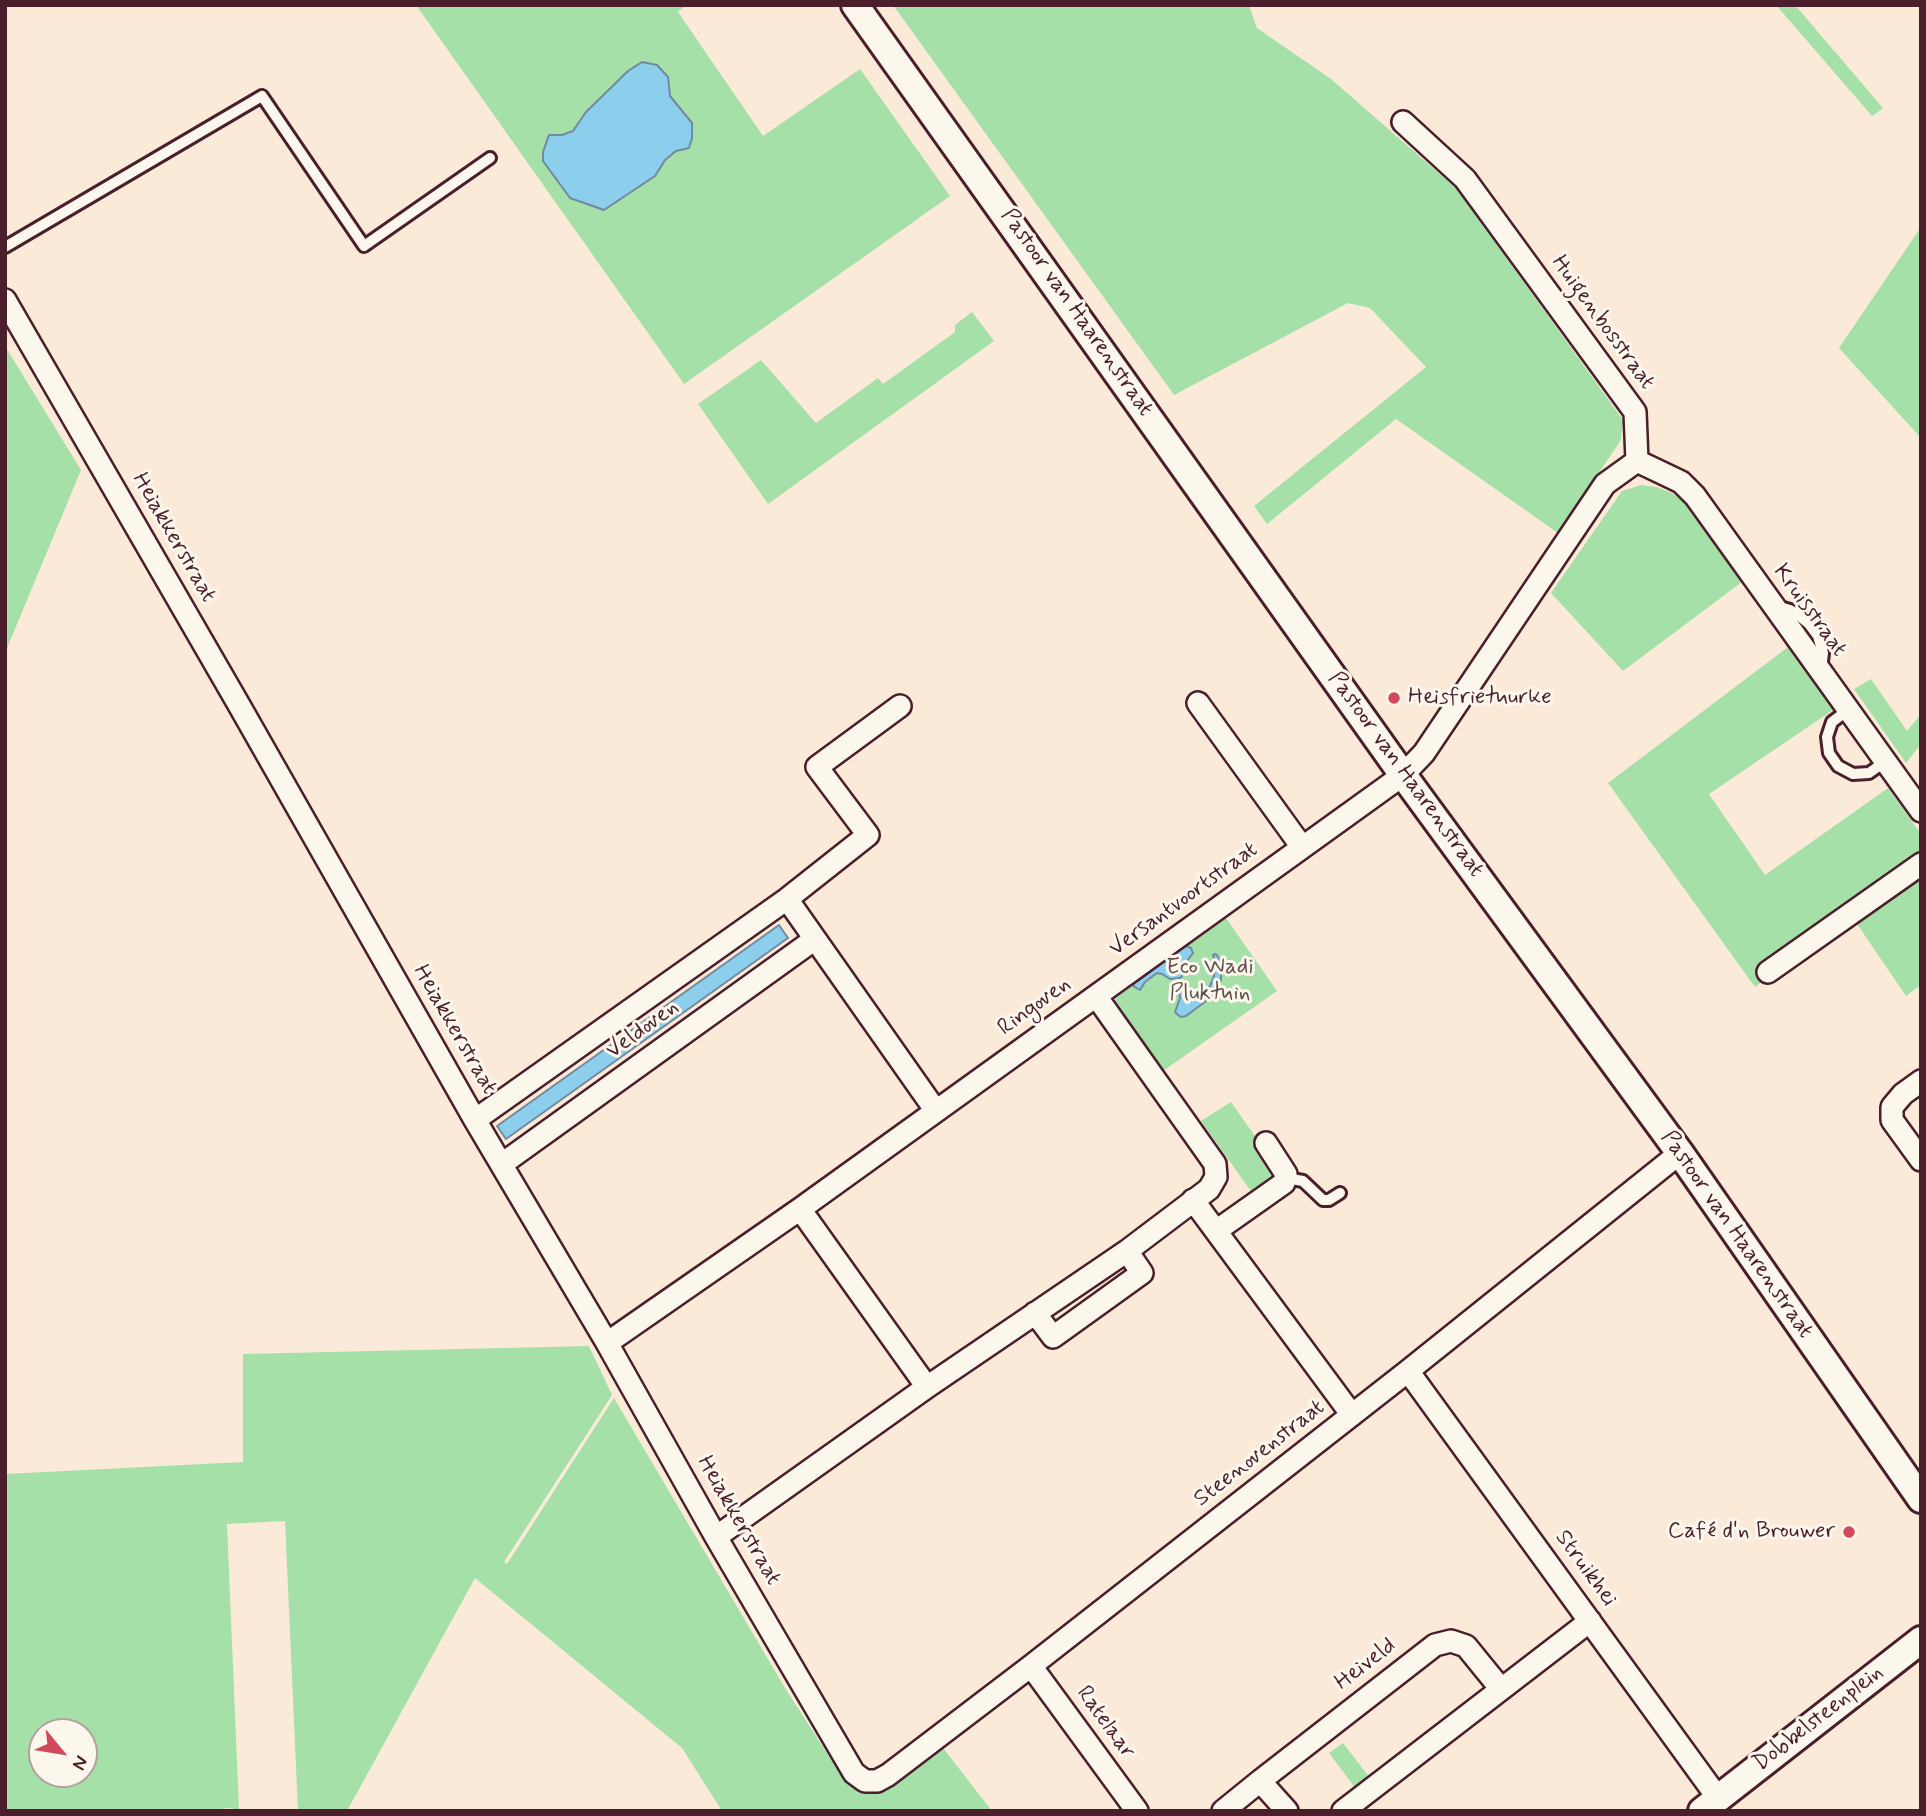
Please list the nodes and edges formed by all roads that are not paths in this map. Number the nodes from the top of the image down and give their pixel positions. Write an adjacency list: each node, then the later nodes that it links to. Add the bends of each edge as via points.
1 (855, 5): 11 (street, Pastoor van Haarenstraat)
2 (1403, 122): 6 (street, Huigenbosstraat, via 1465,179 1635,412)
3 (490, 158): 4 (lane, via 364,246 262,96)
4 (5, 247)
5 (5, 300): 21 (street, Heiakkerstraat)
6 (1637, 461): 9 (street, Kruisstraat, via 1681,482 1695,496); 11 (street, via 1605,484 1424,753)
7 (1198, 703): 13 (street)
8 (900, 706): 15 (street, Veldoven, via 817,766 868,835)
9 (1848, 710): 10 (street, Kruisstraat); 10 (lane, via 1832,722 1827,737 1829,753 1838,766 1853,774 1869,773)
10 (1886, 761): 12 (street, Kruisstraat)
11 (1403, 775): 13 (street, Versantvoortstraat); 23 (street, Pastoor van Haarenstraat)
12 (1921, 811)
13 (1302, 847): 18 (street, Versantvoortstraat)
14 (1921, 864): 17 (street)
15 (787, 899): 16 (street); 21 (street, Veldoven)
16 (815, 939): 20 (street); 25 (street, Veldoven)
17 (1768, 972)
18 (1096, 996): 20 (street, Ringoven); 28 (street, Ringoven, via 1215,1164 1216,1177 1209,1189)
19 (1921, 1081): 24 (street, via 1892,1107 1892,1120)
20 (936, 1111): 29 (street, Ringoven)
21 (475, 1120): 25 (street, Heiakkerstraat)
22 (1266, 1143): 26 (street)
23 (1687, 1158): 34 (street, Steenovenstraat); 37 (street, Pastoor van Haarenstraat)
24 (1921, 1160)
25 (502, 1164): 33 (street, Heiakkerstraat)
26 (1286, 1178): 27 (lane, via 1303,1181 1323,1200); 30 (street)
27 (1340, 1193)
28 (1193, 1200): 30 (street); 31 (street, Ringoven)
29 (800, 1209): 33 (street, Ringoven); 35 (street)
30 (1216, 1231): 36 (street)
31 (1127, 1251): 32 (street, Ringoven); 32 (street, via 1142,1273 1053,1337)
32 (1035, 1313): 35 (street, Ringoven)
33 (607, 1343): 38 (street, Heiakkerstraat)
34 (1408, 1371): 36 (street, Steenovenstraat); 39 (street, Struikhei)
35 (927, 1387): 38 (street, Ringoven)
36 (1352, 1415): 41 (street, Steenovenstraat)
37 (1921, 1499)
38 (716, 1537): 43 (street, Heiakkerstraat, via 854,1773)
39 (1590, 1621): 42 (street); 45 (street, Struikhei)
40 (1921, 1640): 45 (street, Dobbelsteenplein)
41 (1031, 1666): 43 (street, Steenovenstraat, via 888,1775); 46 (street, Ratelaar)
42 (1502, 1689): 44 (street, Heiveld, via 1466,1646 1451,1641 1435,1645); 49 (street)
43 (865, 1781)
44 (1260, 1782): 47 (street, Heiveld); 48 (street)
45 (1710, 1804)
46 (1137, 1811)
47 (1223, 1811)
48 (1287, 1811)
49 (1343, 1811)

